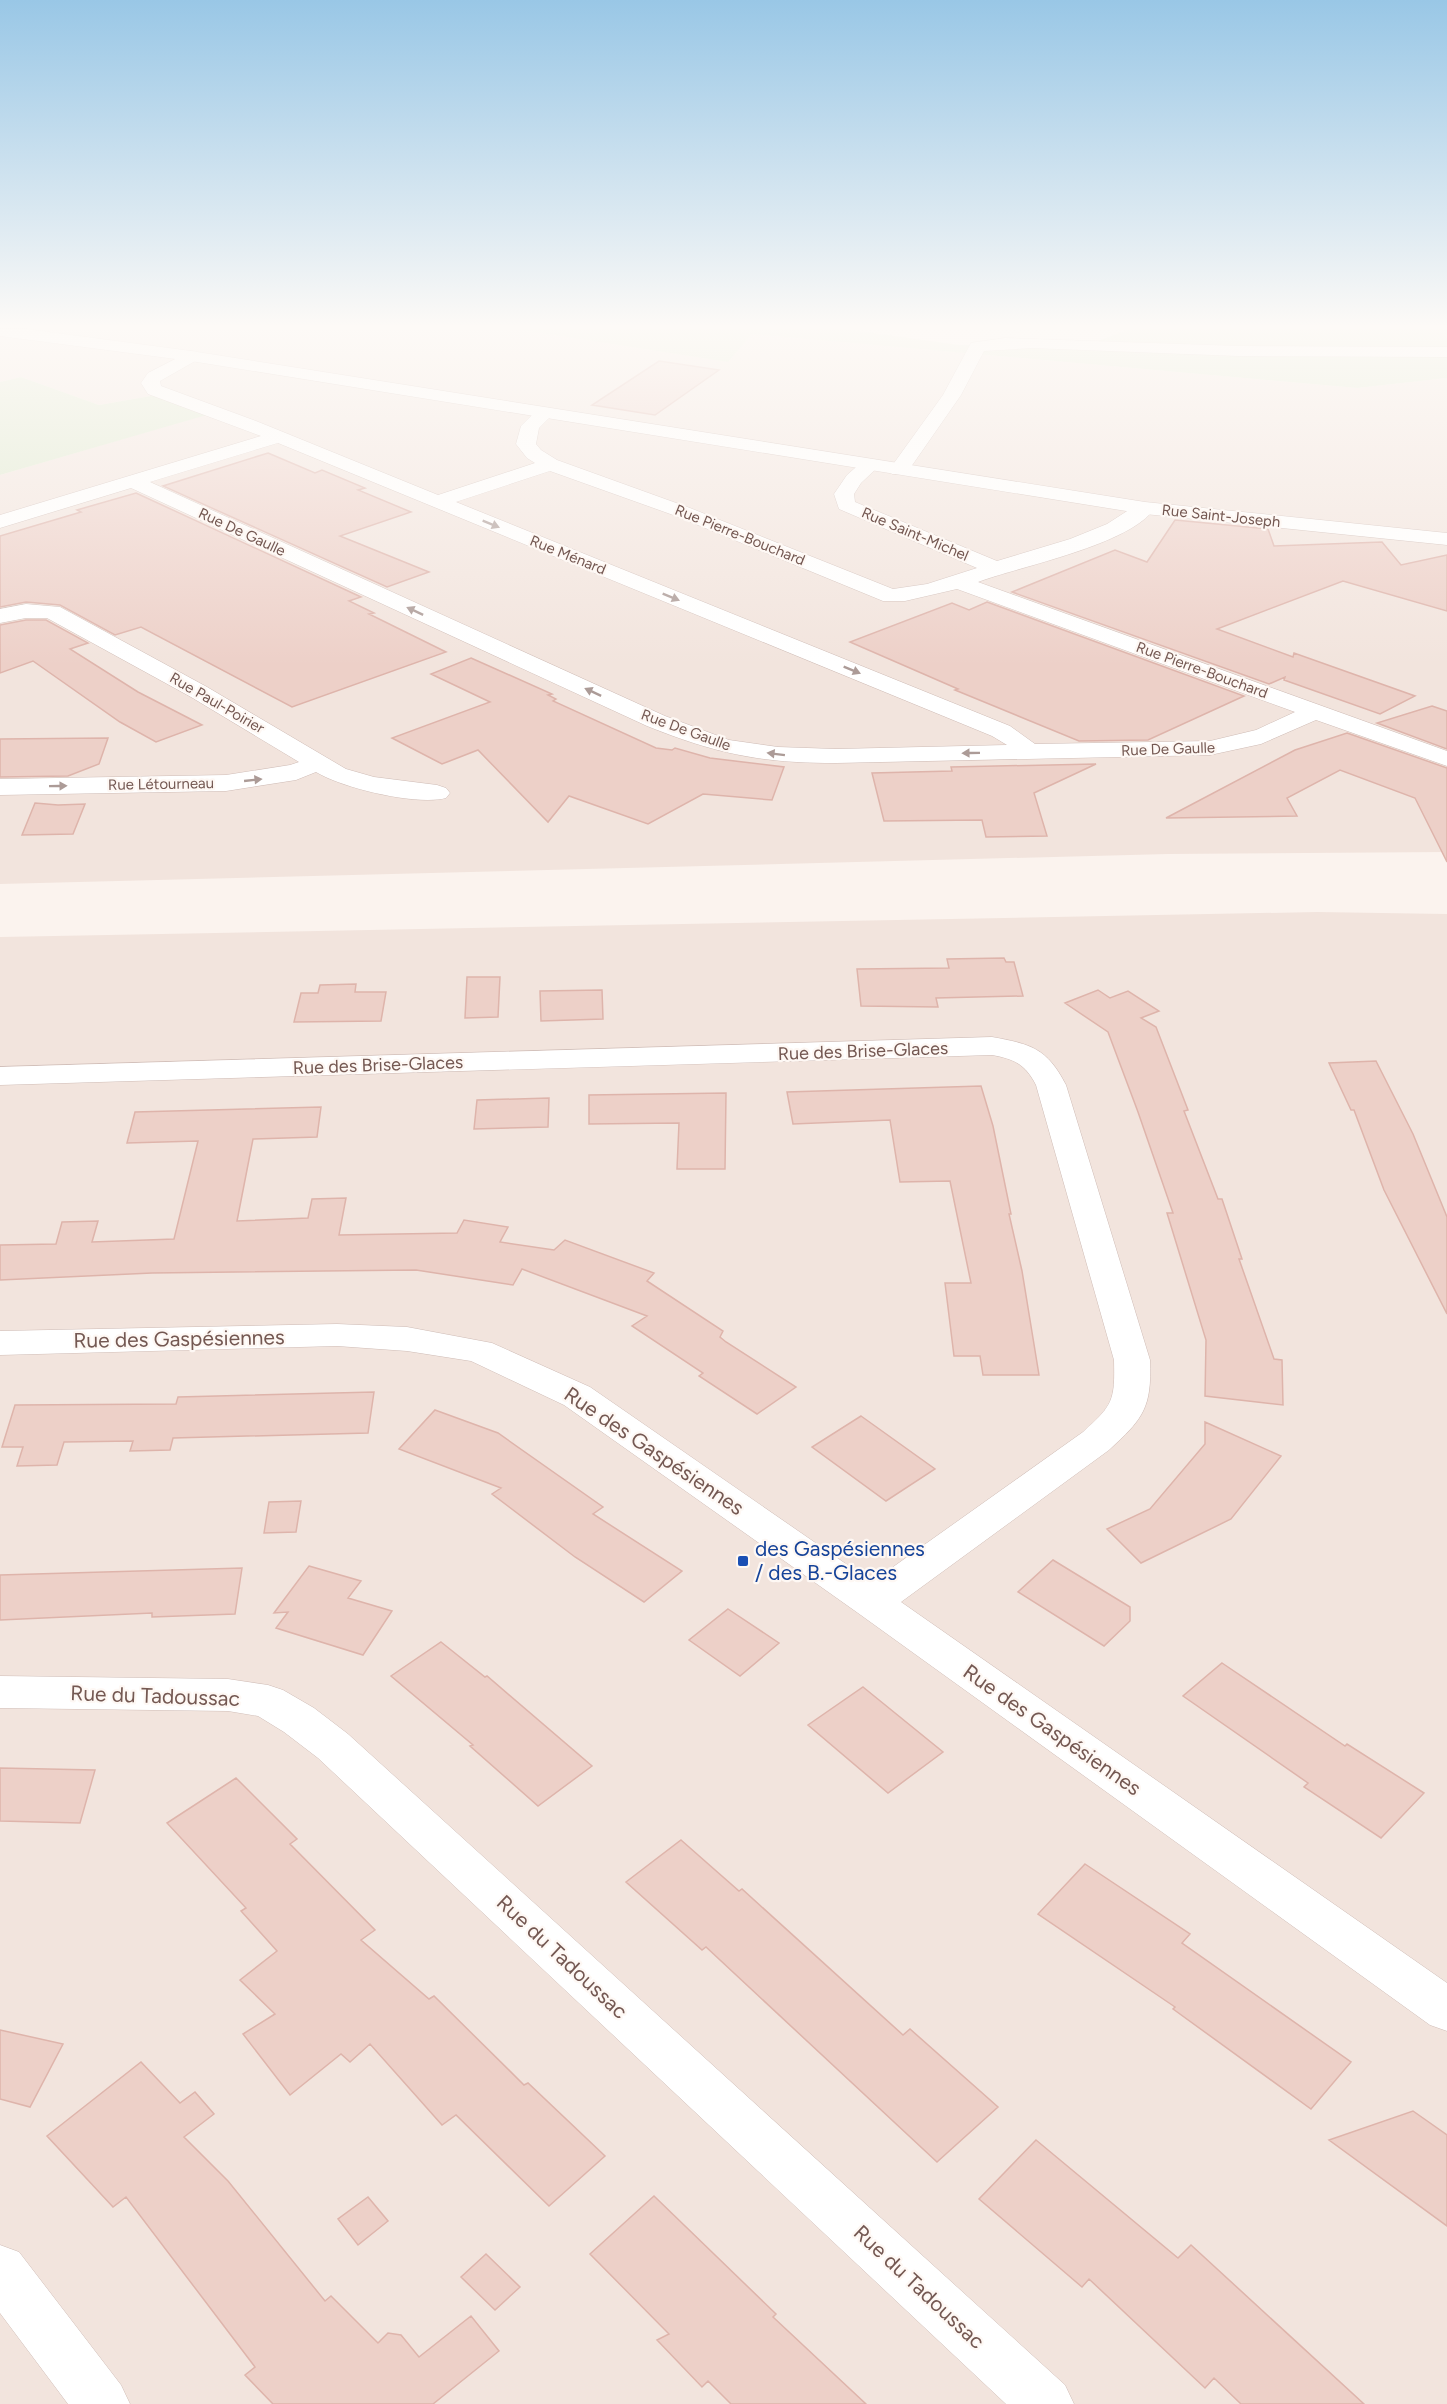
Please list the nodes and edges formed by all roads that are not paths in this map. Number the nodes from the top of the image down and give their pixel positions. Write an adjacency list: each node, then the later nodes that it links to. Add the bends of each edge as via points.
1 (268, 441): 9 (street)
2 (287, 441): 10 (street, Rue Ménard)
3 (526, 441): 6 (street, Rue Pierre-Bouchard, via 534,454)
4 (718, 441): 7 (street, Rue Saint-Joseph)
5 (920, 441): 8 (street)
6 (550, 464): 10 (street); 16 (street, Rue Pierre-Bouchard, via 683,512)
7 (870, 465): 8 (street, Rue Saint-Joseph); 14 (street, Rue Saint-Michel, via 844,494 846,504)
8 (899, 470): 11 (street, Rue Saint-Joseph)
9 (134, 482): 12 (street); 19 (street, Rue De Gaulle, one-way to 9, via 786,755 718,744 656,721)
10 (436, 502): 19 (street, Rue Ménard, one-way to 19, via 1001,731)
11 (1145, 507): 13 (street, Rue Saint-Joseph); 14 (street, Rue Saint-Michel, via 1114,529)
12 (0, 522)
13 (1446, 541)
14 (996, 568): 15 (street, Rue Saint-Michel)
15 (958, 582): 16 (street, Rue Saint-Michel); 18 (street, Rue Pierre-Bouchard)
16 (891, 596)
17 (0, 616): 21 (street, Rue Paul-Poirier, via 52,612)
18 (1315, 711): 19 (street, Rue De Gaulle, via 1246,743 1210,748); 20 (street, Rue Pierre-Bouchard)
19 (1029, 752)
20 (1447, 759)
21 (319, 762): 22 (street, Rue Létourneau, one-way to 21, via 226,783 296,772); 23 (street, Rue Paul-Poirier, via 356,781)
22 (0, 787)
23 (437, 793)
24 (0, 1076): 26 (street, Rue des Brise-Glaces, via 992,1046 1022,1051 1042,1064 1051,1085 1132,1360 1134,1389 1127,1413 1096,1441)
25 (0, 1343): 26 (street, Rue des Gaspésiennes, via 337,1335 407,1339 479,1351 577,1396)
26 (872, 1602): 28 (street, Rue des Gaspésiennes)
27 (0, 1692): 31 (street, Rue du Tadoussac, via 228,1695 268,1701 299,1720 341,1754)
28 (1447, 2010)
29 (0, 2270): 30 (street)
30 (102, 2404)
31 (1046, 2404)

